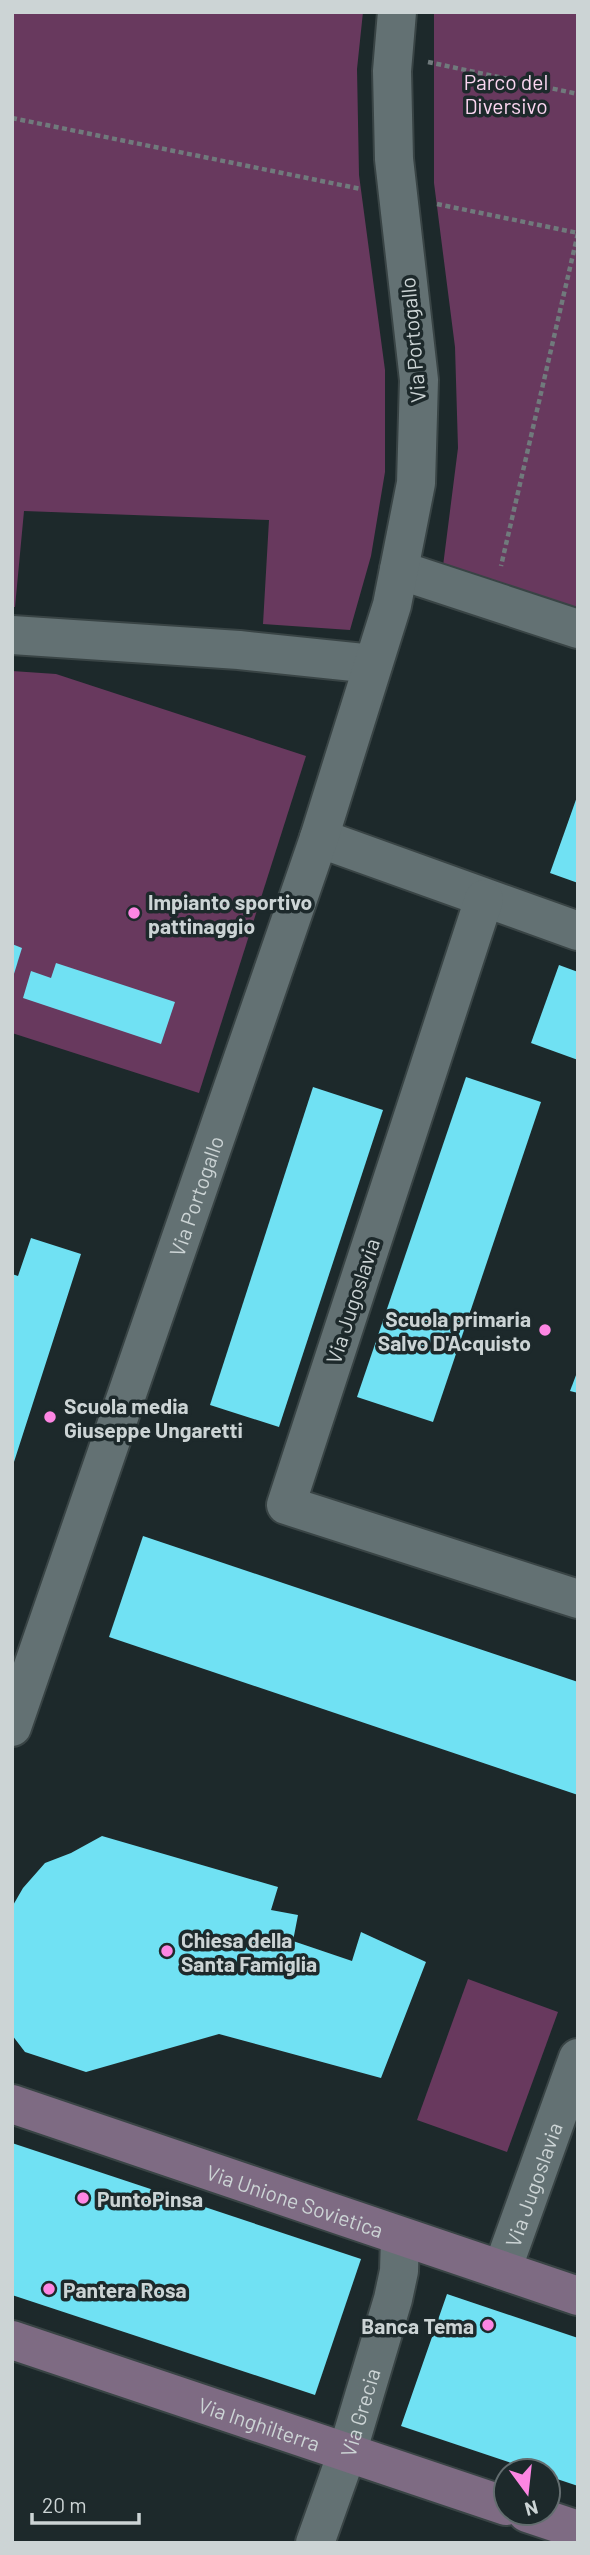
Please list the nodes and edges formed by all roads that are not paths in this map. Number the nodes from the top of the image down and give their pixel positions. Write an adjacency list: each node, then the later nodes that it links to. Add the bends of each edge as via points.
1 (397, 12): 2 (street, Via Portogallo, via 392,71 394,159 419,380 416,483)
2 (399, 570): 3 (street); 5 (street, Via Portogallo)
3 (578, 629)
4 (12, 635): 5 (street)
5 (373, 664): 6 (street, Via Portogallo)
6 (319, 838): 7 (street); 10 (street, Via Portogallo)
7 (484, 899): 8 (street); 9 (street, Via Jugoslavia, via 286,1505)
8 (578, 931)
9 (578, 1599)
10 (12, 1727)
11 (578, 2058): 14 (street, Via Jugoslavia)
12 (12, 2104): 13 (main road, Via Unione Sovietica)
13 (400, 2238): 14 (main road, Via Unione Sovietica); 17 (street, Via Grecia, via 393,2299)
14 (502, 2270): 15 (main road, Via Unione Sovietica)
15 (578, 2296)
16 (12, 2340): 17 (main road, Via Inghilterra)
17 (347, 2453): 18 (main road, Via Inghilterra); 19 (street, Via Grecia)
18 (492, 2501)
19 (315, 2543)

